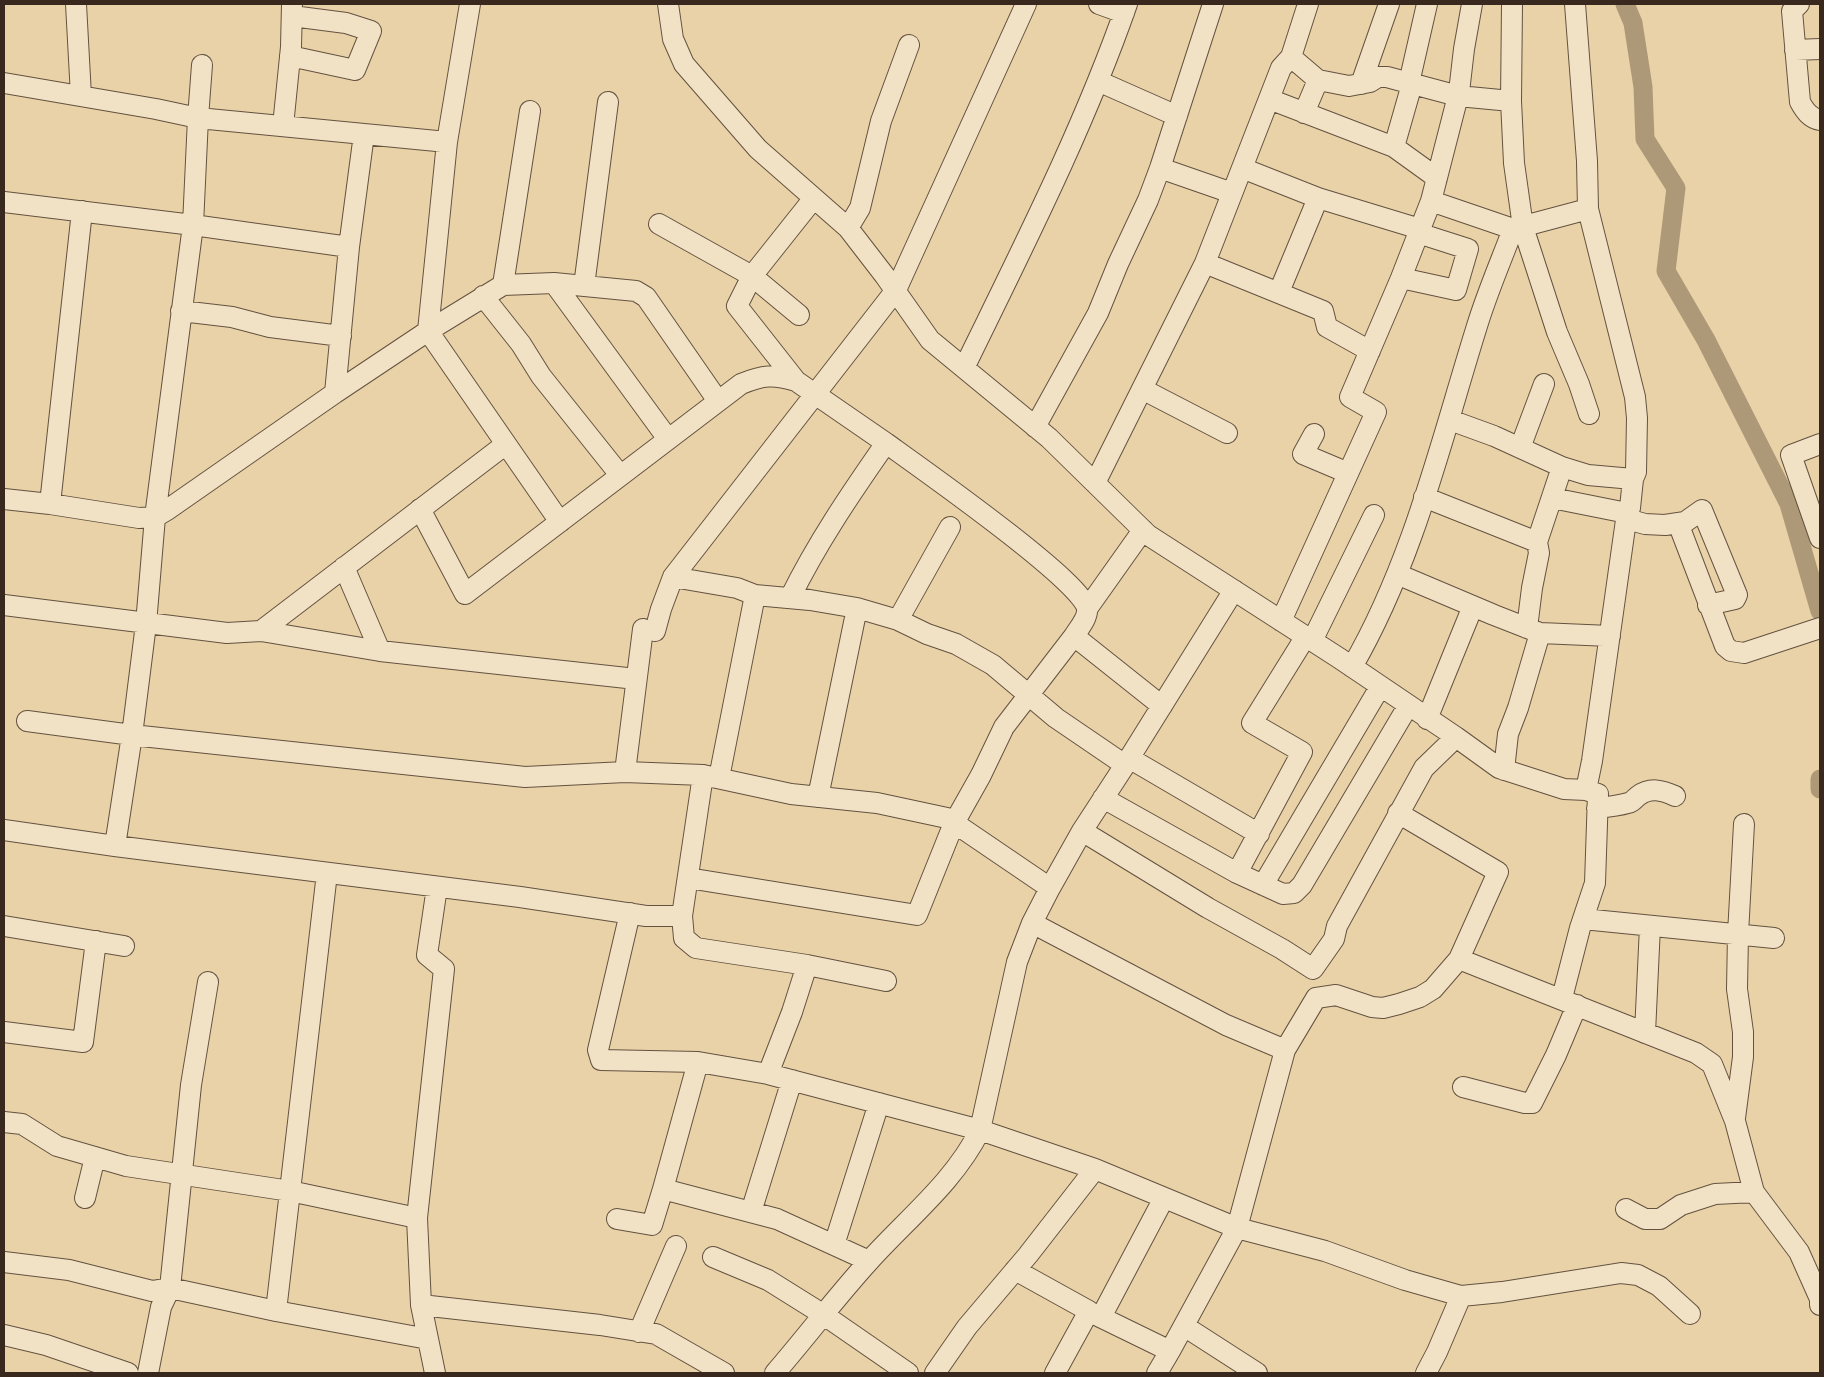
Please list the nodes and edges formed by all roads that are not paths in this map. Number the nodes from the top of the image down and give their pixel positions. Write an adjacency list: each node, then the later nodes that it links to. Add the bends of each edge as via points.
1 (76, 4): 27 (street)
2 (470, 4): 39 (street)
3 (668, 4): 45 (street, via 673,39 684,64 758,149)
4 (1026, 4): 63 (street)
5 (1099, 4): 14 (street)
6 (1212, 4): 34 (street)
7 (1308, 4): 20 (street)
8 (1389, 4): 26 (street)
9 (1427, 4): 25 (street)
10 (1472, 4): 28 (street)
11 (1512, 4): 30 (street)
12 (1575, 4): 49 (street)
13 (1799, 4): 18 (street, via 1792,11)
14 (1126, 8): 23 (street)
15 (292, 10): 19 (street); 19 (street, via 371,31 355,70)
16 (909, 46): 53 (street, via 881,121 860,208)
17 (1820, 49): 18 (street)
18 (1795, 50): 36 (street, via 1800,102 1805,112)
19 (290, 56): 37 (street)
20 (1291, 57): 22 (street); 29 (street, via 1281,68)
21 (202, 65): 35 (street)
22 (1318, 80): 26 (street, via 1349,86); 33 (street)
23 (1098, 81): 34 (street); 71 (street, via 1056,179)
24 (4, 83): 27 (street)
25 (1411, 83): 26 (street, via 1378,77); 28 (street); 40 (street)
26 (1361, 84)
27 (81, 96): 35 (street)
28 (1458, 96): 30 (street); 43 (street)
29 (1269, 99): 33 (street); 42 (street)
30 (1511, 101): 54 (street)
31 (608, 102): 62 (street)
32 (530, 111): 61 (street)
33 (1304, 113): 40 (street)
34 (1177, 116): 41 (street)
35 (198, 118): 37 (street); 51 (street)
36 (1820, 120)
37 (283, 126): 38 (street)
38 (364, 134): 39 (street); 56 (street)
39 (447, 142): 68 (street)
40 (1394, 147): 43 (street)
41 (1160, 168): 44 (street); 80 (street, via 1098,314)
42 (1242, 168): 44 (street); 46 (street)
43 (1436, 178): 47 (street)
44 (1232, 193): 57 (street)
45 (814, 198): 53 (street); 58 (street)
46 (1318, 198): 55 (street); 64 (street)
47 (1430, 201): 54 (street); 55 (street)
48 (4, 202): 50 (street)
49 (1588, 208): 54 (street); 91 (street, via 1635,397 1636,472)
50 (82, 212): 51 (street); 96 (street)
51 (192, 224): 56 (street); 66 (street)
52 (660, 224): 58 (street)
53 (848, 228): 63 (street)
54 (1518, 228): 78 (street); 79 (street, via 1478,324)
55 (1419, 231): 59 (street); 59 (street, via 1468,249 1456,290)
56 (349, 247): 69 (street)
57 (1205, 263): 64 (street); 74 (street)
58 (752, 276): 67 (street); 72 (street, via 736,306)
59 (1401, 278): 70 (street)
60 (554, 283): 61 (street); 62 (street); 83 (street)
61 (503, 285): 65 (street)
62 (584, 286): 77 (street, via 636,291 646,297)
63 (896, 290): 71 (street, via 930,340); 76 (street)
64 (1279, 292): 70 (street, via 1323,311 1328,326)
65 (483, 296): 68 (street); 90 (street, via 521,344 541,376)
66 (181, 311): 69 (street); 100 (street)
67 (800, 315)
68 (428, 331): 75 (street); 85 (street)
69 (341, 336): 75 (street)
70 (1370, 351): 89 (street, via 1350,397 1376,412)
71 (964, 368): 80 (street)
72 (796, 381): 76 (street); 77 (street, via 760,376 741,384)
73 (1544, 384): 87 (street)
74 (1142, 389): 81 (street); 92 (street)
75 (335, 392): 100 (street)
76 (815, 394): 84 (street); 109 (street)
77 (718, 401): 83 (street)
78 (1589, 414)
79 (1450, 420): 87 (street); 93 (street)
80 (1035, 426): 92 (street)
81 (1227, 433)
82 (1314, 434): 89 (street, via 1303,454)
83 (668, 439): 90 (street)
84 (886, 443): 112 (street, via 844,502); 117 (street, via 1000,525 1071,586)
85 (506, 444): 97 (street); 101 (street)
86 (1820, 444): 105 (street, via 1791,455)
87 (1520, 448): 88 (street)
88 (1562, 467): 91 (street, via 1588,475); 94 (street)
89 (1348, 473): 119 (street)
90 (620, 475): 101 (street)
91 (1633, 479): 98 (street)
92 (1096, 484): 104 (street)
93 (1424, 497): 106 (street); 108 (street)
94 (1552, 498): 98 (street); 106 (street)
95 (4, 499): 96 (street)
96 (50, 504): 100 (street, via 139,518)
97 (420, 509): 101 (street, via 465,594); 107 (street)
98 (1627, 513): 102 (street, via 1634,521 1646,524); 125 (street)
99 (1374, 516): 126 (street)
100 (155, 517): 120 (street)
101 (560, 522)
102 (1678, 523): 114 (street); 114 (street, via 1702,510 1737,594 1735,599)
103 (950, 527): 118 (street)
104 (1143, 530): 110 (street); 117 (street)
105 (1820, 536)
106 (1537, 542): 122 (street, via 1539,553 1532,588)
107 (344, 567): 123 (street); 127 (street)
108 (1398, 574): 115 (street); 128 (street, via 1372,633)
109 (673, 577): 111 (street); 129 (street, via 649,630)
110 (1234, 590): 119 (street); 132 (street)
111 (755, 594): 112 (street); 141 (street)
112 (790, 598): 116 (street)
113 (4, 604): 120 (street)
114 (1708, 605): 121 (street, via 1725,646 1731,651 1744,653)
115 (1473, 606): 122 (street); 134 (street)
116 (857, 608): 118 (street); 144 (street)
117 (1087, 609): 124 (street)
118 (898, 620): 131 (street, via 956,644 993,665)
119 (1281, 621): 126 (street)
120 (146, 624): 123 (street, via 227,633); 136 (street)
121 (1818, 628)
122 (1533, 630): 125 (street); 139 (street, via 1518,708 1508,734)
123 (261, 631): 127 (street)
124 (1074, 636): 131 (street); 132 (street)
125 (1610, 636): 142 (street)
126 (1309, 639): 128 (street); 152 (street, via 1252,723 1302,752)
127 (380, 651): 129 (street)
128 (1352, 668): 130 (street)
129 (636, 679): 140 (street)
130 (1380, 687): 133 (street); 157 (street)
131 (1029, 695): 138 (street, via 1056,718); 148 (street, via 1004,727)
132 (1162, 706): 138 (street)
133 (1408, 706): 134 (street); 157 (street, via 1302,885 1294,893 1283,894)
134 (1427, 719): 137 (street)
135 (27, 721): 136 (street)
136 (132, 735): 140 (street, via 526,777); 153 (street)
137 (1456, 737): 139 (street); 147 (street, via 1424,768)
138 (1127, 761): 145 (street); 152 (street)
139 (1504, 770): 142 (street, via 1564,789)
140 (625, 772): 141 (street)
141 (711, 777): 144 (street); 156 (street)
142 (1586, 790): 146 (street, via 1598,794)
143 (1675, 796): 146 (street, via 1658,790 1618,806)
144 (818, 797): 148 (street, via 877,803 947,818)
145 (1103, 798): 151 (street); 155 (street)
146 (1597, 808): 162 (street, via 1595,883)
147 (1398, 813): 151 (street, via 1337,926 1334,940 1313,969); 170 (street, via 1498,872)
148 (954, 823): 156 (street, via 917,915); 159 (street)
149 (1744, 824): 166 (street)
150 (4, 830): 153 (street)
151 (1082, 831): 159 (street)
152 (1258, 834): 155 (street)
153 (115, 846): 154 (street)
154 (327, 873): 158 (street); 190 (street)
155 (1237, 873): 157 (street)
156 (688, 878): 161 (street)
157 (1263, 885)
158 (437, 887): 160 (street); 196 (street, via 427,955 444,969)
159 (1050, 888): 163 (street)
160 (630, 913): 161 (street); 178 (street, via 598,1050 601,1060)
161 (682, 916): 171 (street, via 684,938 696,948)
162 (1583, 919): 165 (street); 174 (street)
163 (1032, 923): 177 (street, via 1226,1025); 185 (street, via 1017,962)
164 (4, 926): 168 (street)
165 (1650, 926): 166 (street); 176 (street)
166 (1738, 934): 167 (street); 183 (street, via 1737,989 1743,1057)
167 (1774, 938)
168 (96, 941): 169 (street); 175 (street, via 83,1042)
169 (124, 946)
170 (1459, 959): 174 (street); 177 (street, via 1433,989 1398,1004 1383,1008 1336,995 1316,998)
171 (807, 965): 172 (street); 179 (street)
172 (886, 981)
173 (208, 982): 188 (street, via 192,1085)
174 (1569, 1002): 176 (street); 181 (street, via 1556,1055 1532,1103)
175 (4, 1032)
176 (1645, 1033): 183 (street, via 1696,1053 1712,1064)
177 (1285, 1050): 198 (street)
178 (698, 1062): 179 (street); 189 (street)
179 (768, 1074): 180 (street)
180 (792, 1080): 182 (street); 195 (street)
181 (1462, 1086)
182 (879, 1103): 185 (street); 199 (street)
183 (1735, 1121): 191 (street)
184 (4, 1122): 186 (street, via 22,1124 57,1146)
185 (980, 1130): 187 (street); 202 (street, via 954,1171)
186 (95, 1157): 188 (street); 192 (street)
187 (1095, 1169): 193 (street); 204 (street)
188 (183, 1176): 190 (street); 205 (street)
189 (663, 1189): 195 (street); 197 (street, via 652,1226)
190 (290, 1192): 196 (street); 209 (street)
191 (1754, 1192): 194 (street, via 1716,1194 1681,1205 1660,1219 1645,1218); 208 (street, via 1799,1252)
192 (85, 1198)
193 (1164, 1198): 198 (street); 210 (street)
194 (1626, 1209)
195 (752, 1212): 199 (street, via 777,1219)
196 (417, 1218): 207 (street)
197 (617, 1218)
198 (1237, 1228): 206 (street, via 1325,1251 1404,1280); 213 (street)
199 (834, 1245): 202 (street)
200 (676, 1246): 214 (street)
201 (713, 1258): 212 (street, via 768,1280)
202 (870, 1261): 212 (street)
203 (4, 1262): 205 (street, via 69,1270 152,1291)
204 (1015, 1270): 210 (street); 224 (street)
205 (170, 1288): 209 (street); 219 (street, via 161,1307)
206 (1461, 1296): 211 (street, via 1621,1273 1638,1275 1659,1286); 228 (street)
207 (421, 1305): 214 (street); 216 (street)
208 (1820, 1305)
209 (276, 1311): 216 (street)
210 (1095, 1314): 217 (street); 225 (street)
211 (1690, 1314)
212 (824, 1315): 222 (street); 223 (street)
213 (1184, 1326): 217 (street); 227 (street)
214 (639, 1332): 221 (street, via 656,1334)
215 (4, 1335): 218 (street, via 46,1345)
216 (428, 1339): 220 (street)
217 (1170, 1351): 226 (street)
218 (128, 1373)
219 (148, 1373)
220 (434, 1373)
221 (724, 1373)
222 (775, 1373)
223 (908, 1373)
224 (935, 1373)
225 (1055, 1373)
226 (1157, 1373)
227 (1258, 1373)
228 (1426, 1373)

